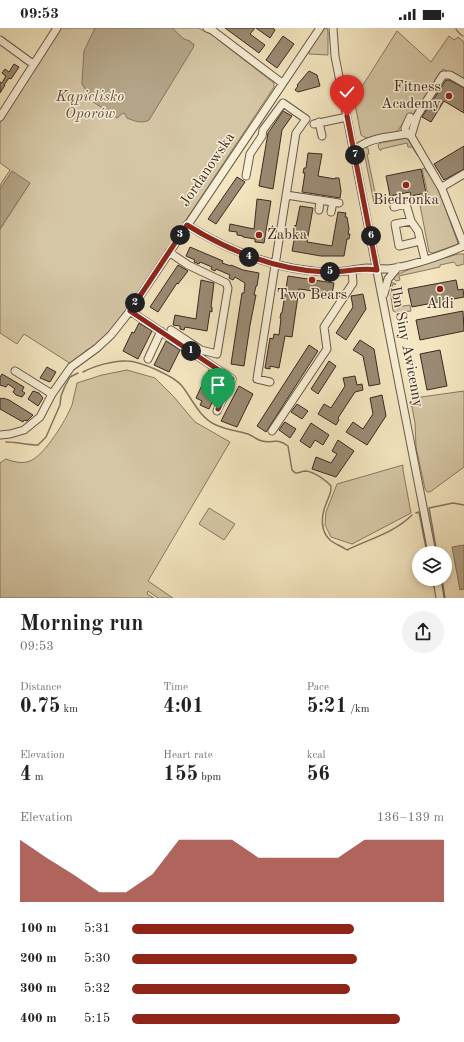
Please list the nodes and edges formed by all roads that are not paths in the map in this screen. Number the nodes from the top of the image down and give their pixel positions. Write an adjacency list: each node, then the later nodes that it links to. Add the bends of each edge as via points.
1 (57, 28): 8 (street)
2 (207, 28): 10 (street)
3 (320, 28): 10 (street, Jordanowska)
4 (333, 28): 11 (street, Ibn Siny Awicenny)
5 (460, 28): 6 (street)
6 (464, 32)
7 (0, 40): 8 (street)
8 (33, 64): 12 (street)
9 (464, 82): 16 (street, via 450,75 442,75)
10 (282, 83): 14 (street, Jordanowska)
11 (347, 116): 17 (street, via 317,123); 18 (street, Ibn Siny Awicenny)
12 (0, 117)
13 (410, 117): 16 (street, via 405,128)
14 (255, 124): 15 (street); 30 (street, Jordanowska)
15 (264, 130): 22 (street, via 250,154); 24 (street, via 283,103 306,119 296,134)
16 (408, 135): 19 (street); 23 (street)
17 (322, 136)
18 (351, 136): 19 (street); 20 (street, Ibn Siny Awicenny)
19 (366, 142): 20 (street)
20 (354, 151): 38 (street, Ibn Siny Awicenny)
21 (464, 174): 23 (street)
22 (246, 176)
23 (442, 187): 32 (street)
24 (286, 195): 25 (street); 35 (street)
25 (320, 200): 27 (street); 28 (street, via 336,203)
26 (394, 207): 29 (street, via 406,204)
27 (319, 210)
28 (331, 212)
29 (411, 221): 31 (street, via 418,230); 31 (street, via 395,224 399,246)
30 (187, 225): 33 (street, Jordanowska); 35 (street, via 229,249)
31 (420, 241): 34 (street)
32 (464, 245): 34 (street)
33 (169, 252): 40 (street, Jordanowska); 41 (street, via 188,265 226,283 228,288 217,354 201,350)
34 (425, 260): 36 (street)
35 (275, 265): 37 (street, via 325,272); 45 (street, via 257,379)
36 (398, 267): 38 (street); 39 (street, via 388,279)
37 (352, 270): 38 (street); 48 (street, via 353,283 324,327 327,349)
38 (377, 270): 39 (street, Ibn Siny Awicenny)
39 (383, 298): 50 (street, Ibn Siny Awicenny)
40 (130, 311): 42 (street); 46 (street, Jordanowska, via 111,335 71,367)
41 (171, 330)
42 (161, 331): 43 (street); 47 (street, via 232,379)
43 (148, 359)
44 (16, 371): 46 (street)
45 (270, 382)
46 (52, 394): 49 (street, Jordanowska, via 40,417 28,428)
47 (218, 409)
48 (272, 431)
49 (0, 435)
50 (431, 546)
51 (438, 586): 52 (street)
52 (440, 598)

